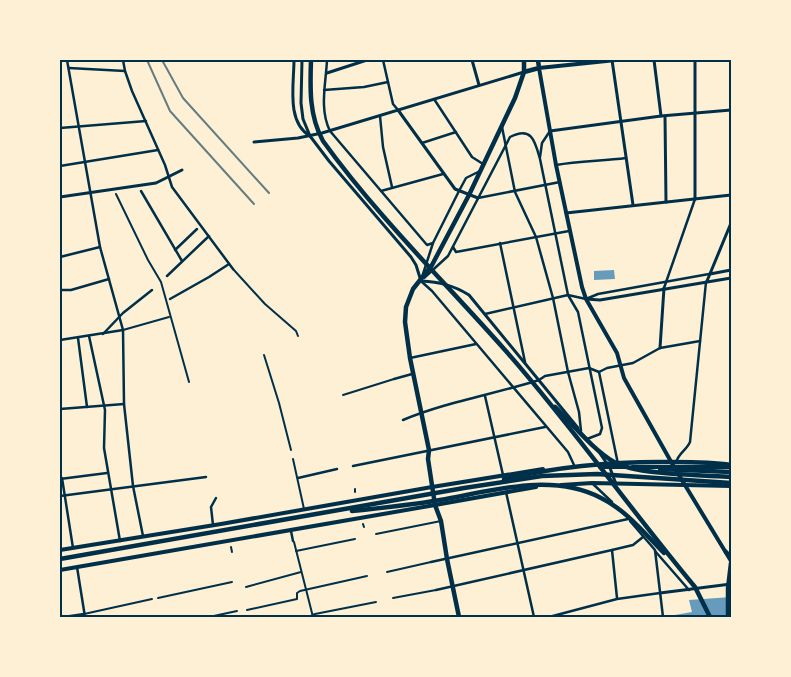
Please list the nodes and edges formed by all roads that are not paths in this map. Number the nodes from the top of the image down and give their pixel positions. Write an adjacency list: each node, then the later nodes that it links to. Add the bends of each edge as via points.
1 (67, 60): 16 (street)
2 (123, 60): 18 (street)
3 (294, 60): 38 (street, via 295,116 301,130)
4 (302, 60): 38 (street, via 301,103)
5 (311, 60): 125 (highway, via 312,107 323,141 393,227)
6 (327, 60): 20 (street)
7 (367, 60): 20 (street)
8 (384, 60): 21 (street)
9 (472, 60): 22 (street)
10 (524, 60): 19 (highway)
11 (538, 60): 17 (highway)
12 (612, 60): 13 (main road); 17 (main road); 31 (street)
13 (616, 60)
14 (654, 60): 29 (street)
15 (695, 60): 27 (street)
16 (69, 68): 18 (street); 32 (street)
17 (539, 68): 19 (highway); 36 (main road)
18 (125, 71): 30 (street)
19 (524, 72): 22 (street); 33 (highway)
20 (326, 73): 23 (street)
21 (388, 82): 23 (street); 25 (street, via 393,104)
22 (479, 85): 24 (street)
23 (324, 90): 35 (street)
24 (434, 99): 25 (street); 37 (street)
25 (398, 110): 28 (street); 41 (street)
26 (731, 110): 27 (street)
27 (696, 113): 29 (street); 66 (street)
28 (380, 116): 35 (street); 55 (street)
29 (663, 116): 31 (street); 67 (street)
30 (146, 120): 32 (street); 42 (street)
31 (620, 121): 36 (street); 43 (street)
32 (79, 126): 34 (street); 45 (street)
33 (502, 126): 40 (street); 46 (highway)
34 (60, 128)
35 (330, 131): 38 (street); 57 (street)
36 (550, 131): 44 (street, via 542,143); 47 (main road)
37 (456, 132): 41 (street); 46 (street, via 472,157)
38 (310, 136): 39 (street); 90 (street, via 410,257)
39 (254, 142)
40 (506, 142): 44 (street, via 515,134 525,133 536,142); 59 (street); 65 (street)
41 (422, 144): 51 (street)
42 (158, 150): 45 (street); 52 (street)
43 (626, 158): 47 (street); 68 (street)
44 (540, 159): 54 (street)
45 (85, 162): 48 (street); 60 (street)
46 (482, 164): 50 (highway)
47 (556, 165): 53 (main road)
48 (60, 166)
49 (182, 170): 52 (street)
50 (480, 171): 58 (street, via 466,178); 62 (highway)
51 (443, 174): 55 (street); 58 (street)
52 (168, 177): 60 (street, via 156,183); 74 (street)
53 (560, 182): 54 (street); 69 (main road)
54 (546, 185): 59 (street); 73 (street)
55 (392, 187): 57 (street)
56 (141, 191): 80 (street)
57 (381, 191): 77 (street, via 427,245)
58 (459, 191): 62 (street); 77 (street)
59 (515, 192): 65 (street); 75 (street)
60 (90, 193): 64 (street); 78 (street)
61 (117, 195): 102 (street, via 161,282)
62 (469, 195): 65 (street); 90 (highway)
63 (731, 195): 66 (street)
64 (60, 198)
65 (478, 198): 79 (street)
66 (695, 199): 67 (street); 91 (street)
67 (666, 202): 68 (street)
68 (633, 205): 69 (street)
69 (566, 213): 72 (main road)
70 (731, 223): 86 (street)
71 (197, 229): 80 (street)
72 (569, 231): 73 (street); 99 (main road)
73 (556, 233): 75 (street); 96 (street)
74 (208, 236): 82 (street); 83 (street)
75 (536, 237): 76 (street); 98 (street)
76 (500, 243): 79 (street, via 456,252); 100 (street)
77 (433, 244): 90 (street)
78 (100, 247): 81 (street); 89 (street)
79 (453, 247): 90 (street, via 448,256)
80 (175, 250): 82 (street)
81 (60, 257)
82 (182, 261): 87 (street)
83 (229, 264): 84 (street); 97 (street)
84 (233, 269): 107 (street)
85 (731, 270): 86 (street)
86 (709, 274): 91 (street); 92 (street)
87 (166, 276)
88 (731, 278): 92 (street)
89 (109, 280): 94 (street); 103 (street)
90 (421, 281): 101 (street, via 458,288 469,295); 111 (street); 114 (highway, via 410,296 405,312)
91 (667, 282): 93 (street); 99 (street, via 598,294)
92 (706, 282): 93 (street); 110 (street)
93 (664, 288): 99 (street); 112 (street)
94 (60, 290)
95 (152, 290): 103 (street)
96 (568, 295): 98 (street); 99 (street); 117 (street, via 578,312)
97 (170, 298)
98 (552, 298): 100 (street); 118 (street)
99 (586, 300): 116 (main road, via 617,353)
100 (514, 306): 101 (street); 115 (street)
101 (485, 314): 115 (street)
102 (170, 315): 104 (street); 123 (street)
103 (120, 317): 104 (street); 105 (street)
104 (123, 330): 105 (street); 128 (street)
105 (103, 334): 106 (street)
106 (89, 336): 108 (street); 129 (street)
107 (298, 336)
108 (78, 338): 109 (street); 130 (street)
109 (60, 340)
110 (700, 341): 112 (street); 143 (street, via 690,442 677,456)
111 (476, 344): 114 (street); 124 (street)
112 (660, 348): 116 (street, via 633,363)
113 (264, 355): 138 (street)
114 (410, 358): 120 (highway)
115 (525, 362): 122 (street)
116 (620, 366): 119 (street); 143 (main road)
117 (589, 368): 118 (street); 119 (street); 137 (street, via 602,428 600,434)
118 (568, 372): 122 (street); 135 (street)
119 (599, 372): 146 (street)
120 (413, 374): 121 (street); 132 (highway)
121 (394, 378): 126 (street)
122 (539, 380): 124 (street); 135 (street)
123 (188, 382)
124 (513, 388): 127 (street); 134 (street)
125 (540, 392): 148 (highway, via 596,448 614,462); 196 (highway)
126 (343, 395)
127 (485, 396): 132 (street); 136 (street)
128 (126, 404): 129 (street); 160 (street)
129 (104, 406): 130 (street); 149 (street)
130 (88, 407): 131 (street)
131 (60, 410)
132 (421, 414): 133 (street); 139 (highway)
133 (403, 420)
134 (545, 427): 136 (street); 141 (street, via 568,452)
135 (581, 432): 137 (street)
136 (494, 437): 139 (street); 151 (street)
137 (587, 439): 145 (street)
138 (291, 450)
139 (428, 450): 142 (street); 161 (highway)
140 (293, 459): 155 (street)
141 (574, 464): 145 (main road); 151 (main road)
142 (353, 466)
143 (674, 466): 144 (main road); 146 (main road); 159 (main road)
144 (731, 466): 162 (highway, via 713,463 609,463 534,472)
145 (610, 468): 146 (main road); 157 (street)
146 (619, 468)
147 (337, 469): 155 (street)
148 (634, 469): 150 (highway); 153 (highway)
149 (107, 472): 154 (street); 164 (street)
150 (731, 472)
151 (503, 475): 161 (main road)
152 (206, 477): 160 (street)
153 (731, 477)
154 (61, 478): 168 (street)
155 (298, 478): 171 (street)
156 (592, 483): 157 (main road); 166 (main road); 173 (street)
157 (616, 484): 159 (main road)
158 (731, 484): 159 (main road); 162 (highway, via 578,474)
159 (686, 485): 191 (main road)
160 (133, 486): 164 (street); 178 (street)
161 (432, 487): 170 (highway); 171 (main road)
162 (464, 488): 172 (highway)
163 (354, 489): 165 (street)
164 (110, 490): 168 (street); 181 (street)
165 (355, 492)
166 (506, 492): 170 (main road); 183 (street)
167 (60, 496): 168 (street)
168 (65, 496): 185 (street)
169 (216, 498): 175 (street, via 211,508)
170 (435, 505): 174 (highway); 176 (main road)
171 (304, 509): 175 (main road)
172 (324, 514): 192 (highway); 196 (highway, via 556,484 579,489 607,501)
173 (628, 519): 179 (street); 183 (street)
174 (441, 521): 177 (street); 193 (highway)
175 (213, 525): 178 (main road)
176 (291, 530): 182 (street); 197 (main road)
177 (376, 534)
178 (143, 536): 181 (main road)
179 (643, 537): 187 (street, via 634,544); 188 (street)
180 (355, 539): 189 (street)
181 (120, 540): 185 (main road)
182 (294, 541): 189 (street)
183 (518, 544): 193 (street); 199 (street)
184 (231, 547): 190 (street)
185 (73, 548): 186 (main road)
186 (60, 550)
187 (612, 550): 199 (street); 214 (street)
188 (655, 550): 209 (street); 210 (street)
189 (296, 551): 200 (street)
190 (232, 552)
191 (726, 552): 194 (highway)
192 (60, 559)
193 (447, 559): 195 (street); 205 (highway)
194 (731, 560): 228 (highway)
195 (431, 562): 201 (street)
196 (676, 565): 227 (highway, via 695,587)
197 (77, 567): 198 (main road); 219 (street)
198 (60, 570)
199 (524, 570): 205 (street); 224 (street)
200 (301, 572): 206 (street); 207 (street)
201 (387, 572)
202 (367, 576): 207 (street)
203 (232, 582): 211 (street)
204 (731, 584): 209 (street)
205 (453, 586): 208 (street); 223 (highway)
206 (246, 588)
207 (306, 589): 216 (street, via 298,592 297,599); 222 (street)
208 (436, 590): 212 (street)
209 (689, 590): 210 (street)
210 (660, 593): 214 (street); 226 (street)
211 (158, 598)
212 (393, 598)
213 (152, 599): 219 (street)
214 (617, 599): 225 (street)
215 (376, 602): 222 (street)
216 (247, 610)
217 (237, 612): 221 (street)
218 (731, 613): 228 (highway)
219 (85, 615): 220 (street)
220 (64, 617)
221 (209, 617)
222 (311, 617)
223 (460, 617)
224 (534, 617)
225 (550, 617)
226 (664, 617)
227 (710, 617)
228 (729, 617)

